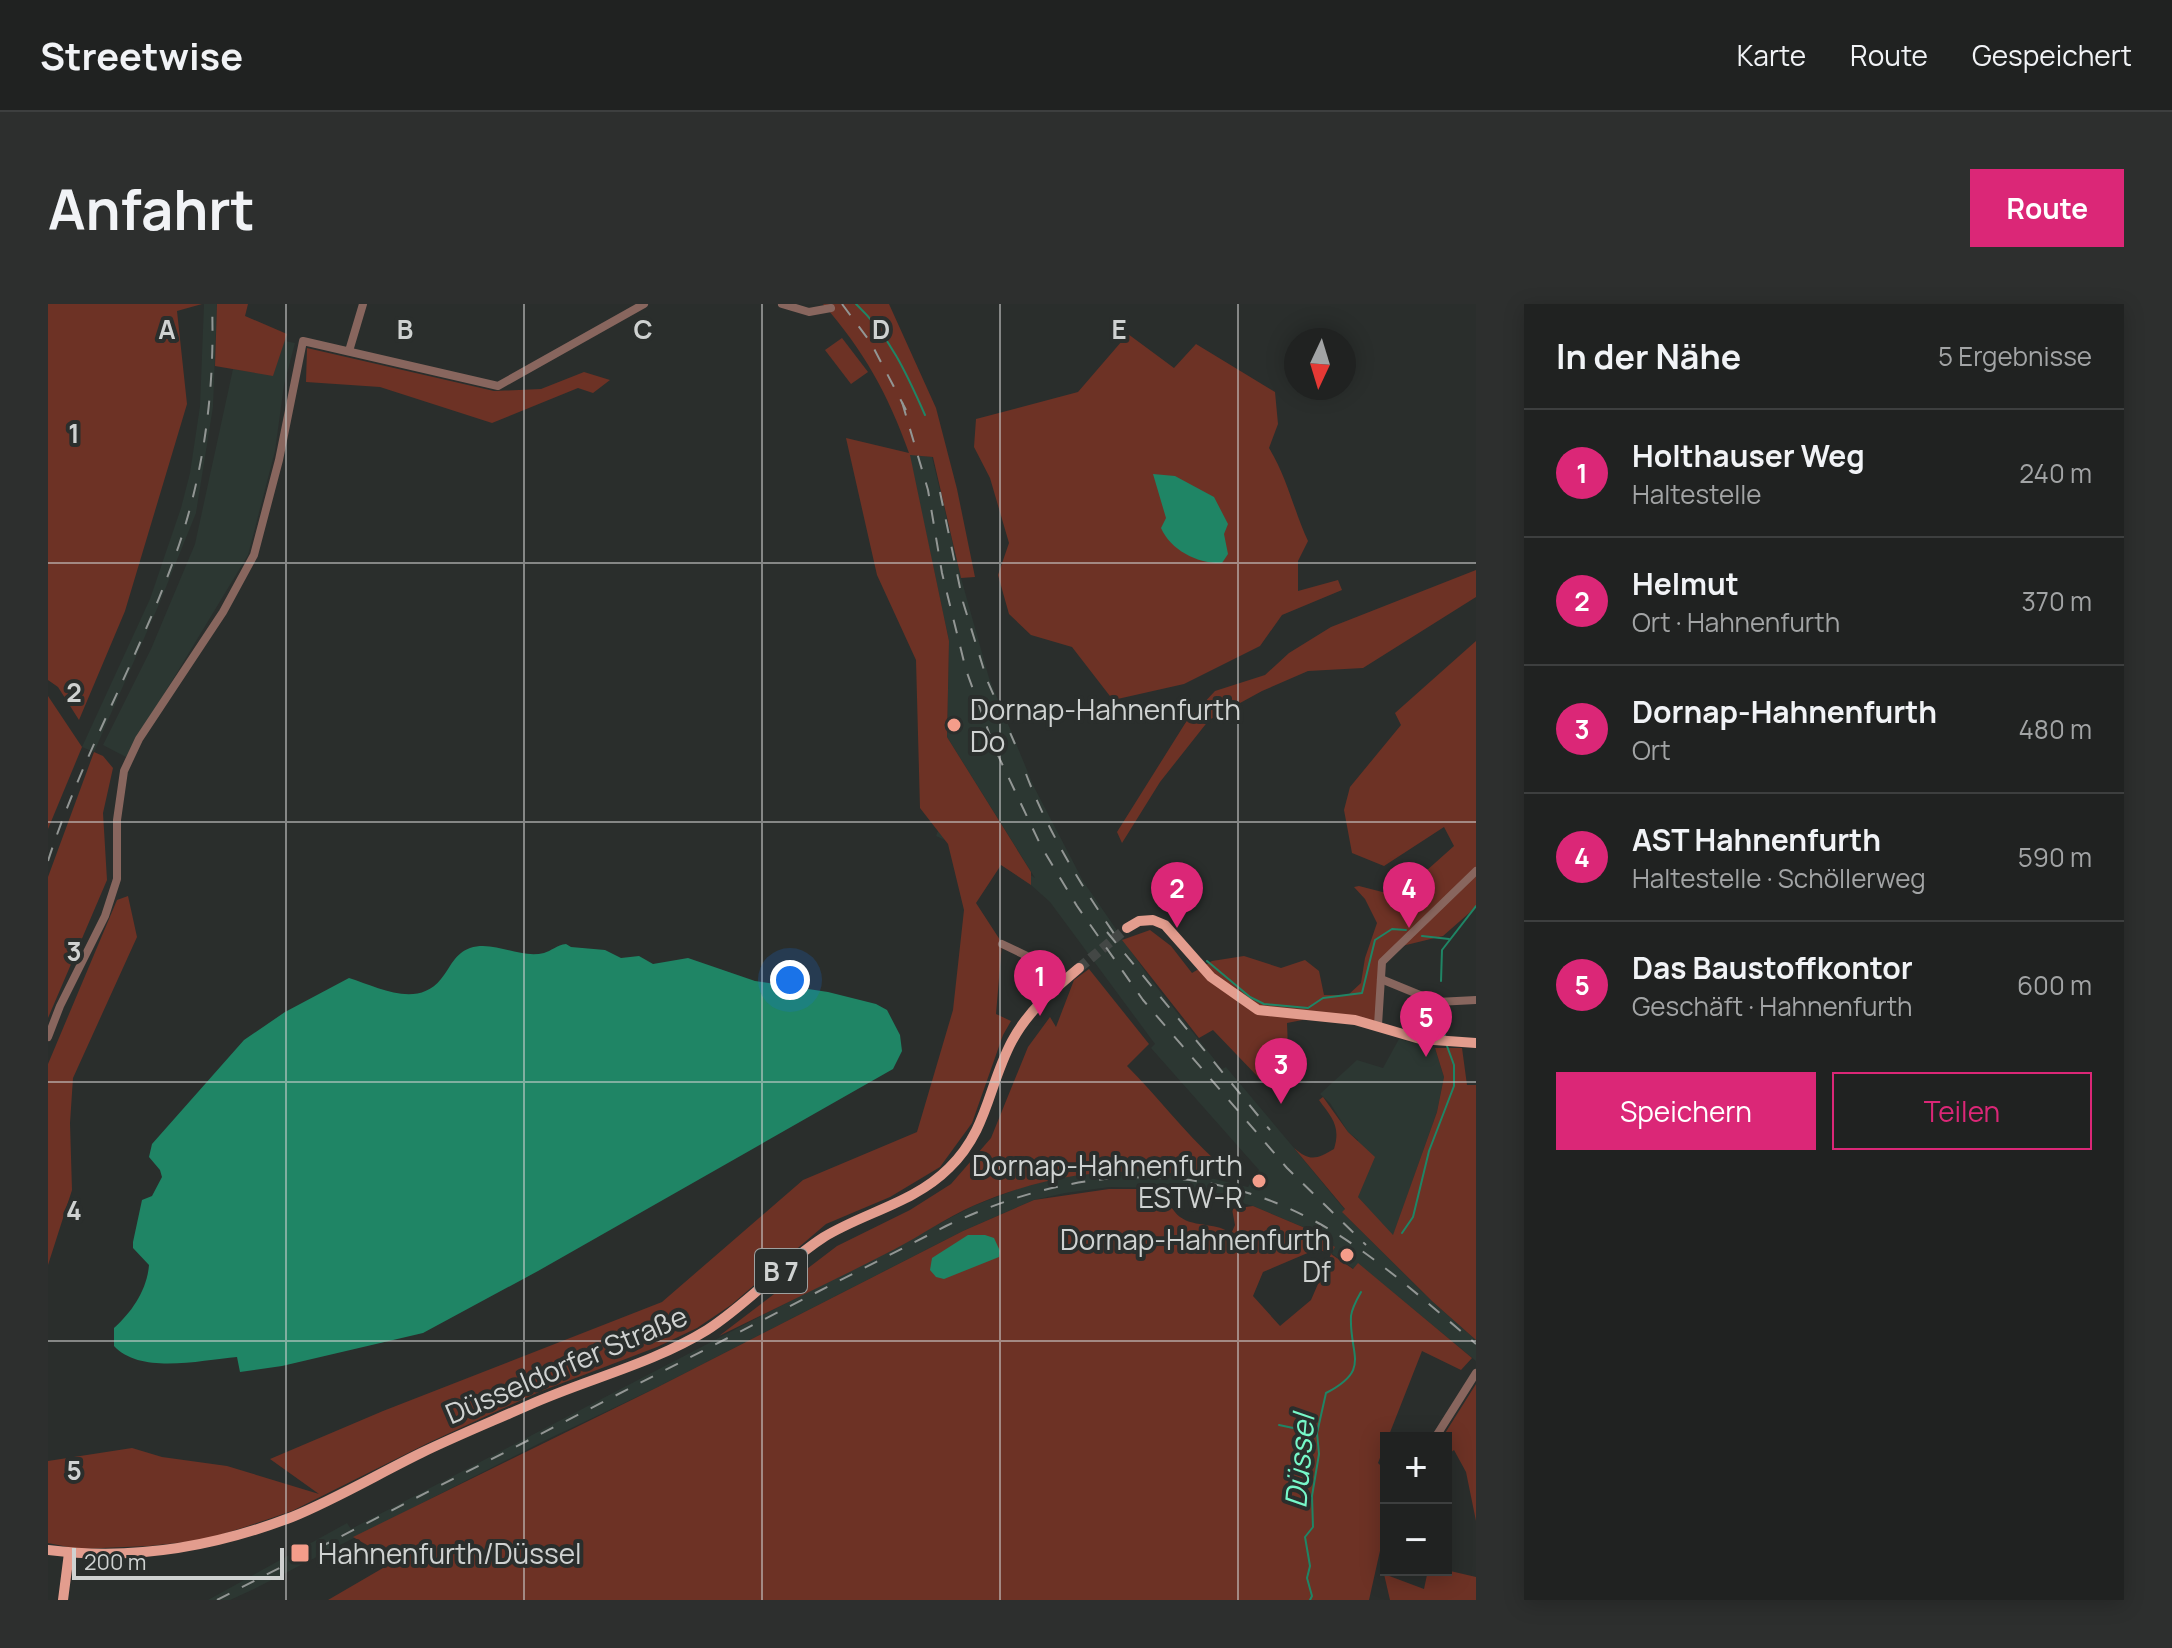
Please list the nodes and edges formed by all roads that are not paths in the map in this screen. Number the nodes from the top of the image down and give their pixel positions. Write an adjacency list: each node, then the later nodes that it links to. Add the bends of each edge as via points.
1 (363, 304): 5 (street)
2 (644, 304): 5 (street, via 498,386)
3 (782, 304): 4 (street, via 809,312)
4 (831, 308)
5 (349, 351): 14 (street, via 303,341 254,555 124,771 117,879)
6 (1476, 871): 10 (street, via 1382,962)
7 (1127, 928): 13 (main road, via 1139,921 1165,925 1211,977 1258,1010)
8 (1002, 944): 11 (street, via 1048,966)
9 (1079, 968): 11 (main road, Düsseldorfer Straße / B 7)
10 (1381, 979): 12 (street, via 1437,1002); 13 (street)
11 (1063, 982): 19 (main road, Düsseldorfer Straße / B 7, via 1027,1016 980,1126 947,1170 911,1196 817,1242 704,1332 426,1451 295,1516 178,1549)
12 (1476, 1000)
13 (1378, 1025): 15 (main road, via 1420,1039)
14 (48, 1037)
15 (1476, 1043)
16 (1476, 1373): 17 (street)
17 (1439, 1432)
18 (48, 1550): 19 (main road, Düsseldorfer Straße / B 7)
19 (69, 1553): 20 (main road)
20 (63, 1600)

